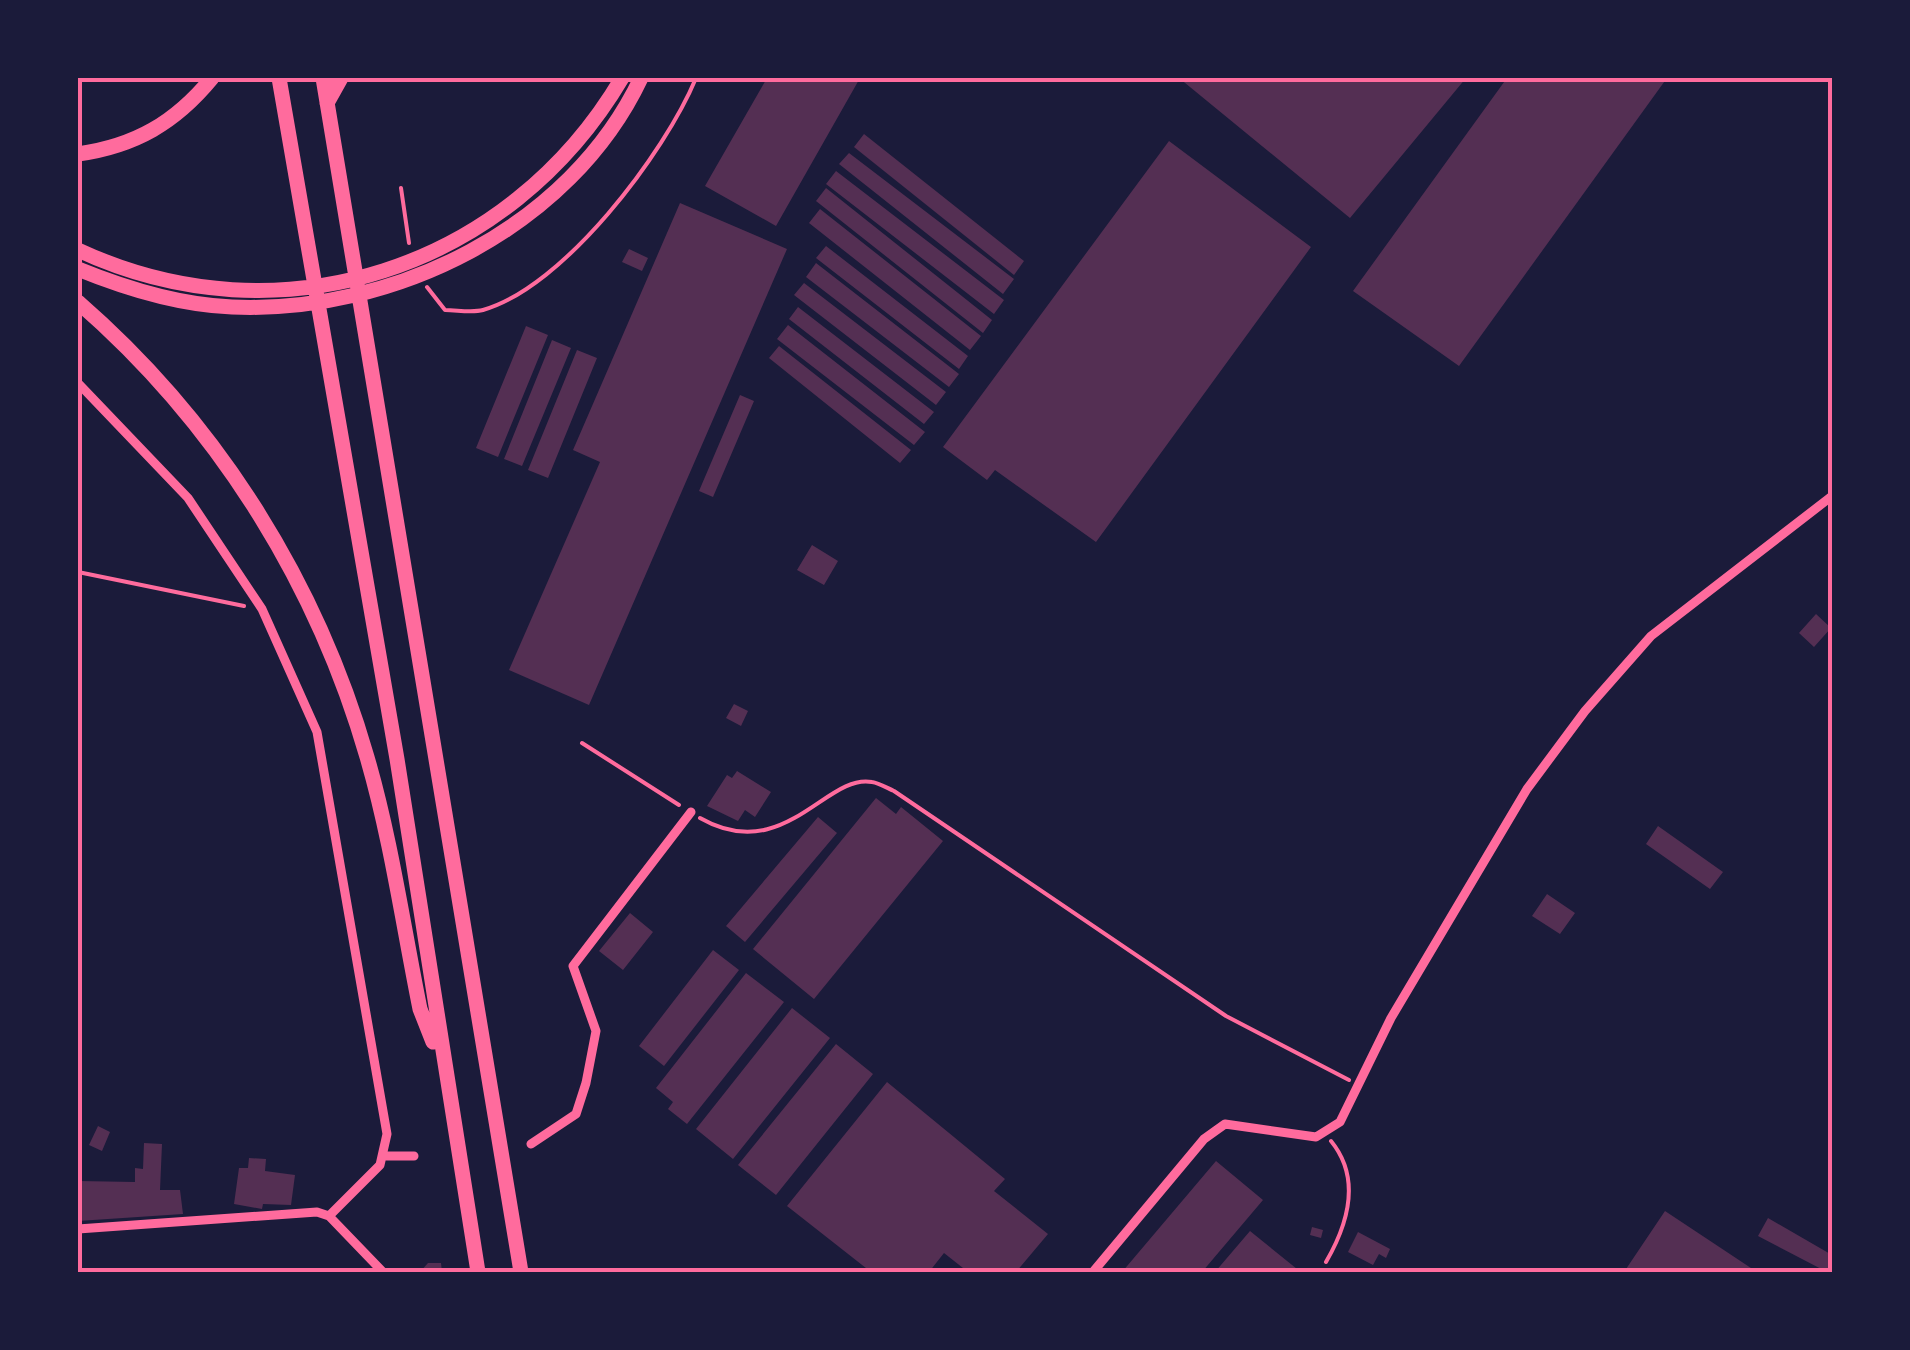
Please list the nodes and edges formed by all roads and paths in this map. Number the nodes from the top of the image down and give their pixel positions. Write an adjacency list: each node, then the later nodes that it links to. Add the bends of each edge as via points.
1 (212, 78): 9 (highway, via 167,124 133,142)
2 (279, 78): 24 (highway, via 397,759)
3 (323, 78): 8 (highway)
4 (341, 78): 8 (highway)
5 (622, 78): 14 (highway, via 575,144 527,194)
6 (641, 78): 14 (highway, via 587,155 531,210 468,252)
7 (696, 78): 15 (path, via 680,118 639,176 528,290 481,310 445,310)
8 (327, 103): 35 (highway)
9 (78, 154)
10 (401, 188): 11 (path)
11 (409, 243)
12 (78, 250): 16 (highway, via 178,284)
13 (78, 269): 16 (highway, via 188,301 232,307)
14 (391, 277): 16 (highway, via 341,298)
15 (427, 286)
16 (280, 298)
17 (78, 302): 24 (highway, via 192,420 245,491 298,581 340,673 368,759 420,1009)
18 (78, 383): 21 (street, via 188,498)
19 (1832, 496): 25 (street, via 1651,636 1574,725 1527,789)
20 (78, 572): 21 (path)
21 (262, 609): 28 (street, via 317,732 388,1134)
22 (582, 742): 23 (path)
23 (691, 812): 25 (path, via 752,832 780,827 851,786 870,781 894,790 1226,1016); 27 (street, via 573,966 596,1031 586,1082 576,1114)
24 (442, 1064): 34 (highway)
25 (1358, 1084): 26 (street, via 1340,1122)
26 (1325, 1133): 32 (path, via 1344,1164 1350,1201); 36 (street, via 1224,1124 1204,1139)
27 (531, 1144)
28 (386, 1156): 29 (street); 30 (street)
29 (414, 1156)
30 (329, 1216): 31 (street, via 304,1210); 33 (street)
31 (78, 1230)
32 (1326, 1262)
33 (383, 1272)
34 (478, 1272)
35 (521, 1272)
36 (1094, 1272)

